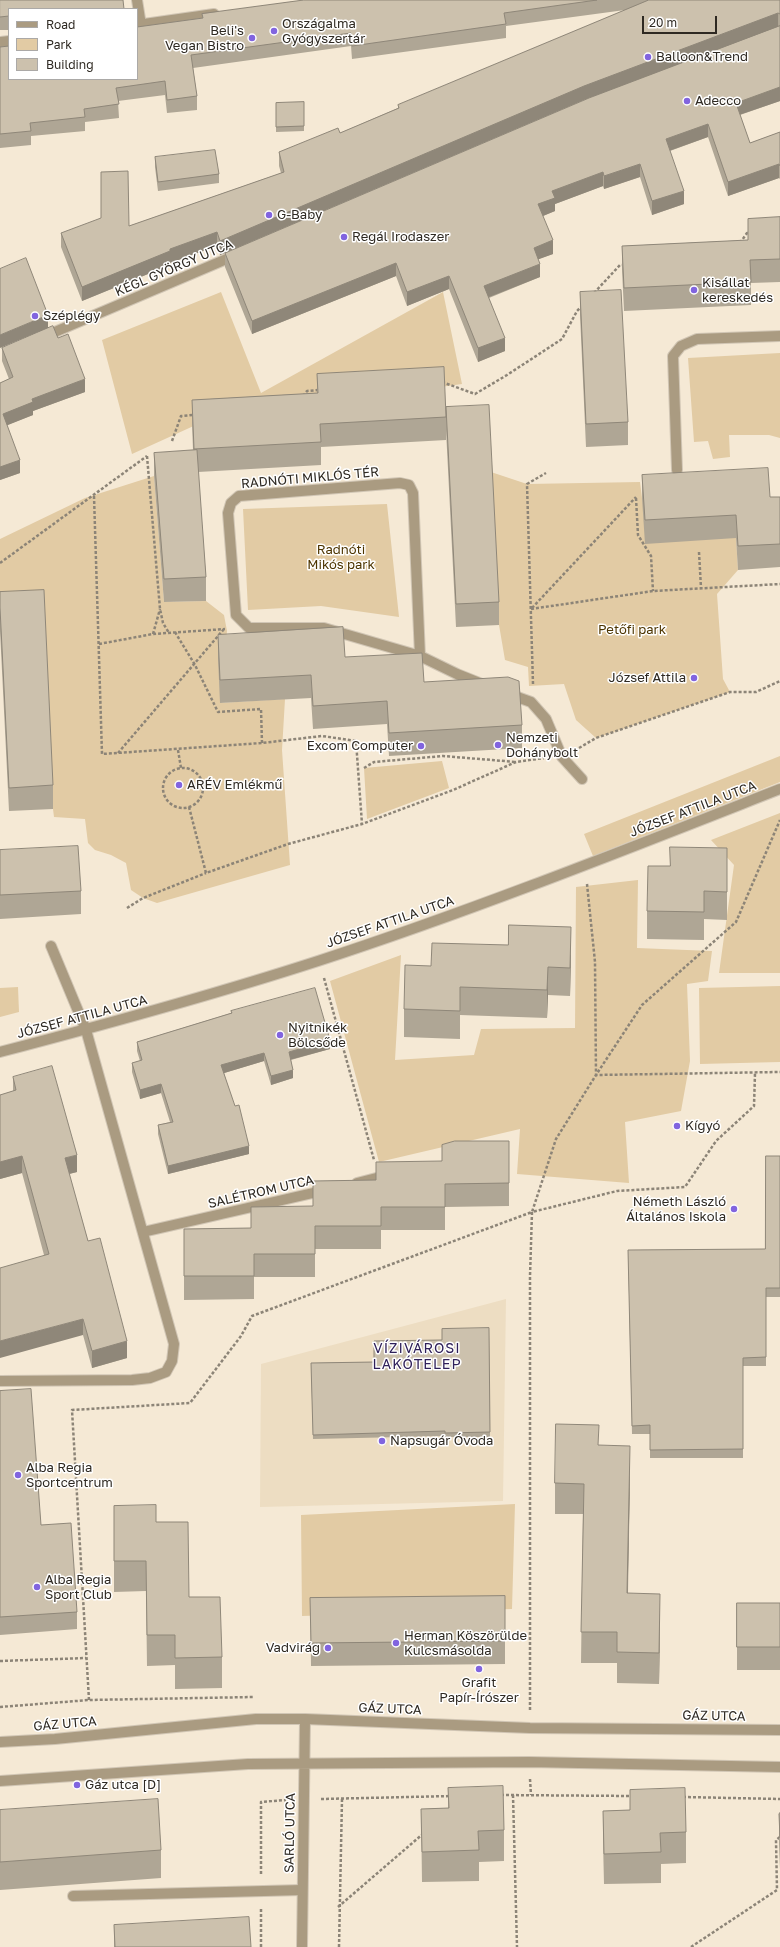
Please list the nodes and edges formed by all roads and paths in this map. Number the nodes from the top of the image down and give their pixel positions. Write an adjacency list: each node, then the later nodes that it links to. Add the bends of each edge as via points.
1 (138, 12): 3 (street)
2 (226, 12): 3 (street)
3 (139, 25)
4 (754, 233): 5 (path, via 747,233)
5 (736, 248)
6 (246, 251): 11 (street, KÉGL GYÖRGY UTCA)
7 (627, 264): 8 (path, via 620,265)
8 (593, 294)
9 (582, 305): 12 (path, via 562,338 475,394 442,382)
10 (780, 336): 17 (street, via 697,339 681,346 673,356)
11 (36, 340)
12 (434, 382)
13 (323, 390): 14 (path, via 307,391)
14 (302, 397)
15 (199, 415): 16 (path, via 181,416)
16 (172, 441)
17 (677, 470)
18 (546, 473): 26 (path, via 527,484)
19 (94, 496): 21 (path); 25 (path, via 147,456); 32 (path)
20 (699, 552): 23 (path)
21 (0, 563)
22 (780, 584): 23 (path)
23 (702, 588): 24 (path)
24 (653, 591): 26 (path); 26 (path, via 651,556 638,535 636,497)
25 (160, 609): 30 (path, via 163,623); 31 (path)
26 (531, 609): 36 (path)
27 (236, 615): 28 (path); 33 (street, via 249,628 324,628); 33 (street, RADNÓTI MIKLÓS TÉR, via 228,513 231,503 239,496 400,483 408,485 413,493)
28 (225, 629): 29 (path); 34 (path)
29 (175, 632): 30 (path); 34 (path)
30 (169, 633): 31 (path)
31 (153, 634): 32 (path)
32 (99, 644): 39 (path, via 102,754)
33 (420, 656): 40 (street, via 457,674 531,702 546,719)
34 (195, 665): 37 (path, via 218,712 261,708); 39 (path)
35 (780, 681): 40 (path, via 756,692 730,692 596,738)
36 (533, 685)
37 (262, 743): 38 (path); 48 (path, via 322,736 356,741)
38 (178, 750): 39 (path); 42 (path)
39 (118, 753)
40 (562, 757): 41 (path); 44 (street)
41 (516, 762): 43 (path, via 443,756 374,762); 48 (path, via 454,790)
42 (181, 768): 46 (path, via 194,770 202,779 204,790 200,800); 46 (path, via 172,770 162,788 166,799 173,805 183,809)
43 (364, 768)
44 (582, 779)
45 (780, 789): 49 (street, JÓZSEF ATTILA UTCA)
46 (189, 807): 50 (path)
47 (780, 820): 58 (path, via 736,922 642,1005)
48 (362, 824): 50 (path, via 288,844)
49 (582, 866): 54 (street, JÓZSEF ATTILA UTCA, via 474,907 319,960 210,995); 58 (path, via 586,879 595,962)
50 (206, 873): 51 (path, via 143,898)
51 (127, 908)
52 (51, 946): 54 (street)
53 (324, 978): 60 (path)
54 (86, 1030): 55 (street, JÓZSEF ATTILA UTCA); 64 (street)
55 (0, 1052)
56 (780, 1072): 57 (path)
57 (755, 1073): 58 (path); 63 (path, via 754,1106 716,1141 685,1186 617,1191)
58 (596, 1075): 63 (path, via 556,1139)
59 (394, 1174): 60 (street)
60 (379, 1178): 61 (street)
61 (349, 1185)
62 (333, 1188): 64 (street, SALÉTROM UTCA)
63 (532, 1212): 66 (path, via 252,1316 241,1336 190,1403 72,1410); 72 (path)
64 (143, 1232): 65 (street, via 174,1344 172,1360 166,1372 150,1378 132,1380)
65 (0, 1381)
66 (86, 1658): 67 (path); 69 (path)
67 (0, 1661)
68 (254, 1697): 69 (path)
69 (89, 1700): 70 (path)
70 (0, 1707)
71 (305, 1718): 72 (street, GÁZ UTCA); 74 (street, GÁZ UTCA, via 256,1719); 76 (street, SARLÓ UTCA)
72 (530, 1728): 73 (street, GÁZ UTCA)
73 (780, 1730)
74 (0, 1742)
75 (529, 1762): 76 (street); 77 (street); 81 (path)
76 (305, 1763): 78 (street, via 248,1764); 84 (street, SARLÓ UTCA)
77 (780, 1767)
78 (0, 1781)
79 (498, 1795): 80 (path)
80 (513, 1795): 81 (path); 96 (path)
81 (531, 1795): 82 (path)
82 (640, 1796)
83 (679, 1797): 86 (path)
84 (304, 1799): 85 (path); 88 (path); 91 (street, SARLÓ UTCA)
85 (342, 1799): 87 (path, via 454,1796); 93 (path)
86 (780, 1799)
87 (453, 1801)
88 (261, 1802)
89 (424, 1832): 93 (path)
90 (780, 1837): 97 (path, via 776,1840 777,1890)
91 (302, 1890): 92 (street); 94 (street, SARLÓ UTCA)
92 (73, 1896)
93 (338, 1907): 95 (path)
94 (302, 1947)
95 (339, 1947)
96 (517, 1947)
97 (691, 1947)

